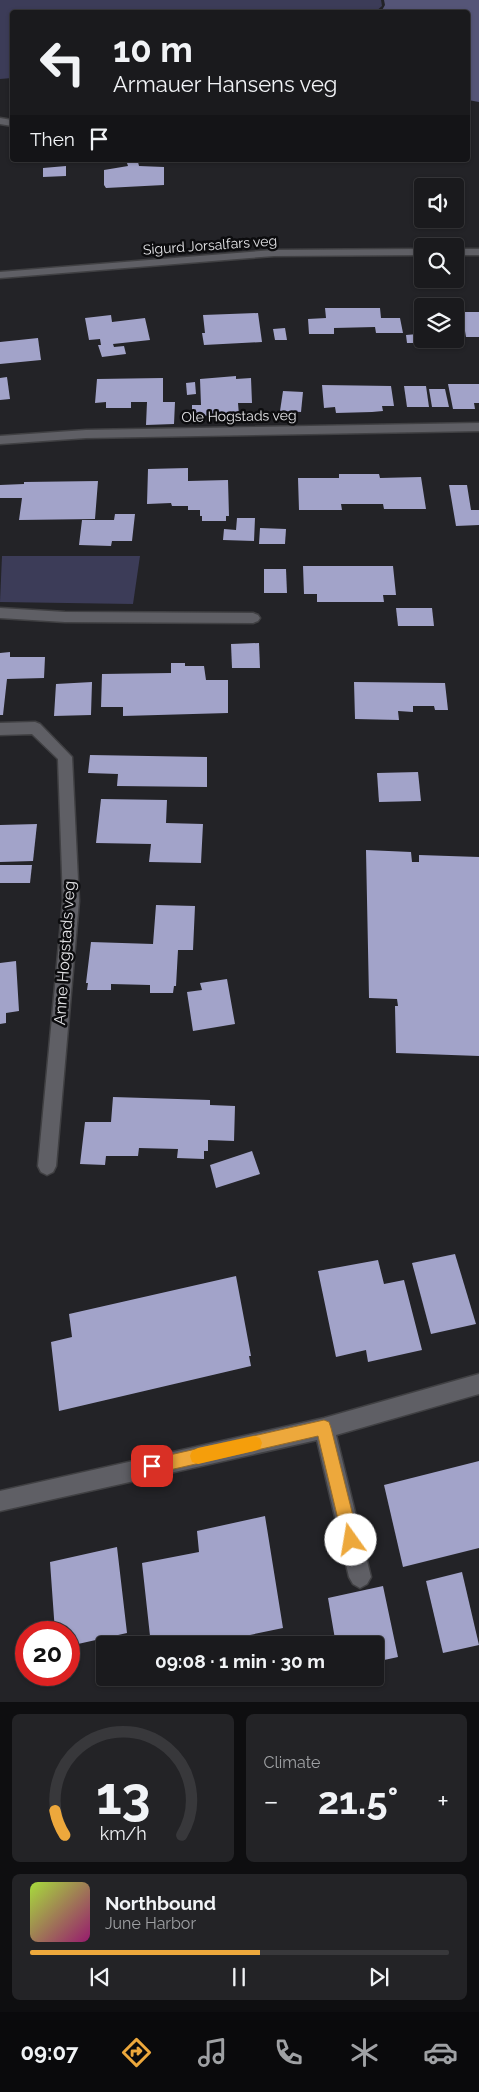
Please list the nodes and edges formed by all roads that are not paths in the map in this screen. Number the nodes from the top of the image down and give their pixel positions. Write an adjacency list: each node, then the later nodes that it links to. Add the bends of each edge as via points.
1 (414, 252): 4 (street, Sigurd Jorsalfars veg, via 274,253)
2 (464, 252): 3 (street)
3 (479, 252)
4 (0, 275)
5 (479, 427): 6 (street, Ole Hogstads veg, via 86,434)
6 (0, 440)
7 (0, 613): 8 (street, via 65,617)
8 (253, 618)
9 (0, 729): 10 (street, Anne Hogstads veg, via 35,728 65,757 71,901)
10 (47, 1166)
11 (479, 1384): 12 (street)
12 (324, 1428): 13 (street); 14 (street)
13 (0, 1501)
14 (360, 1577)

